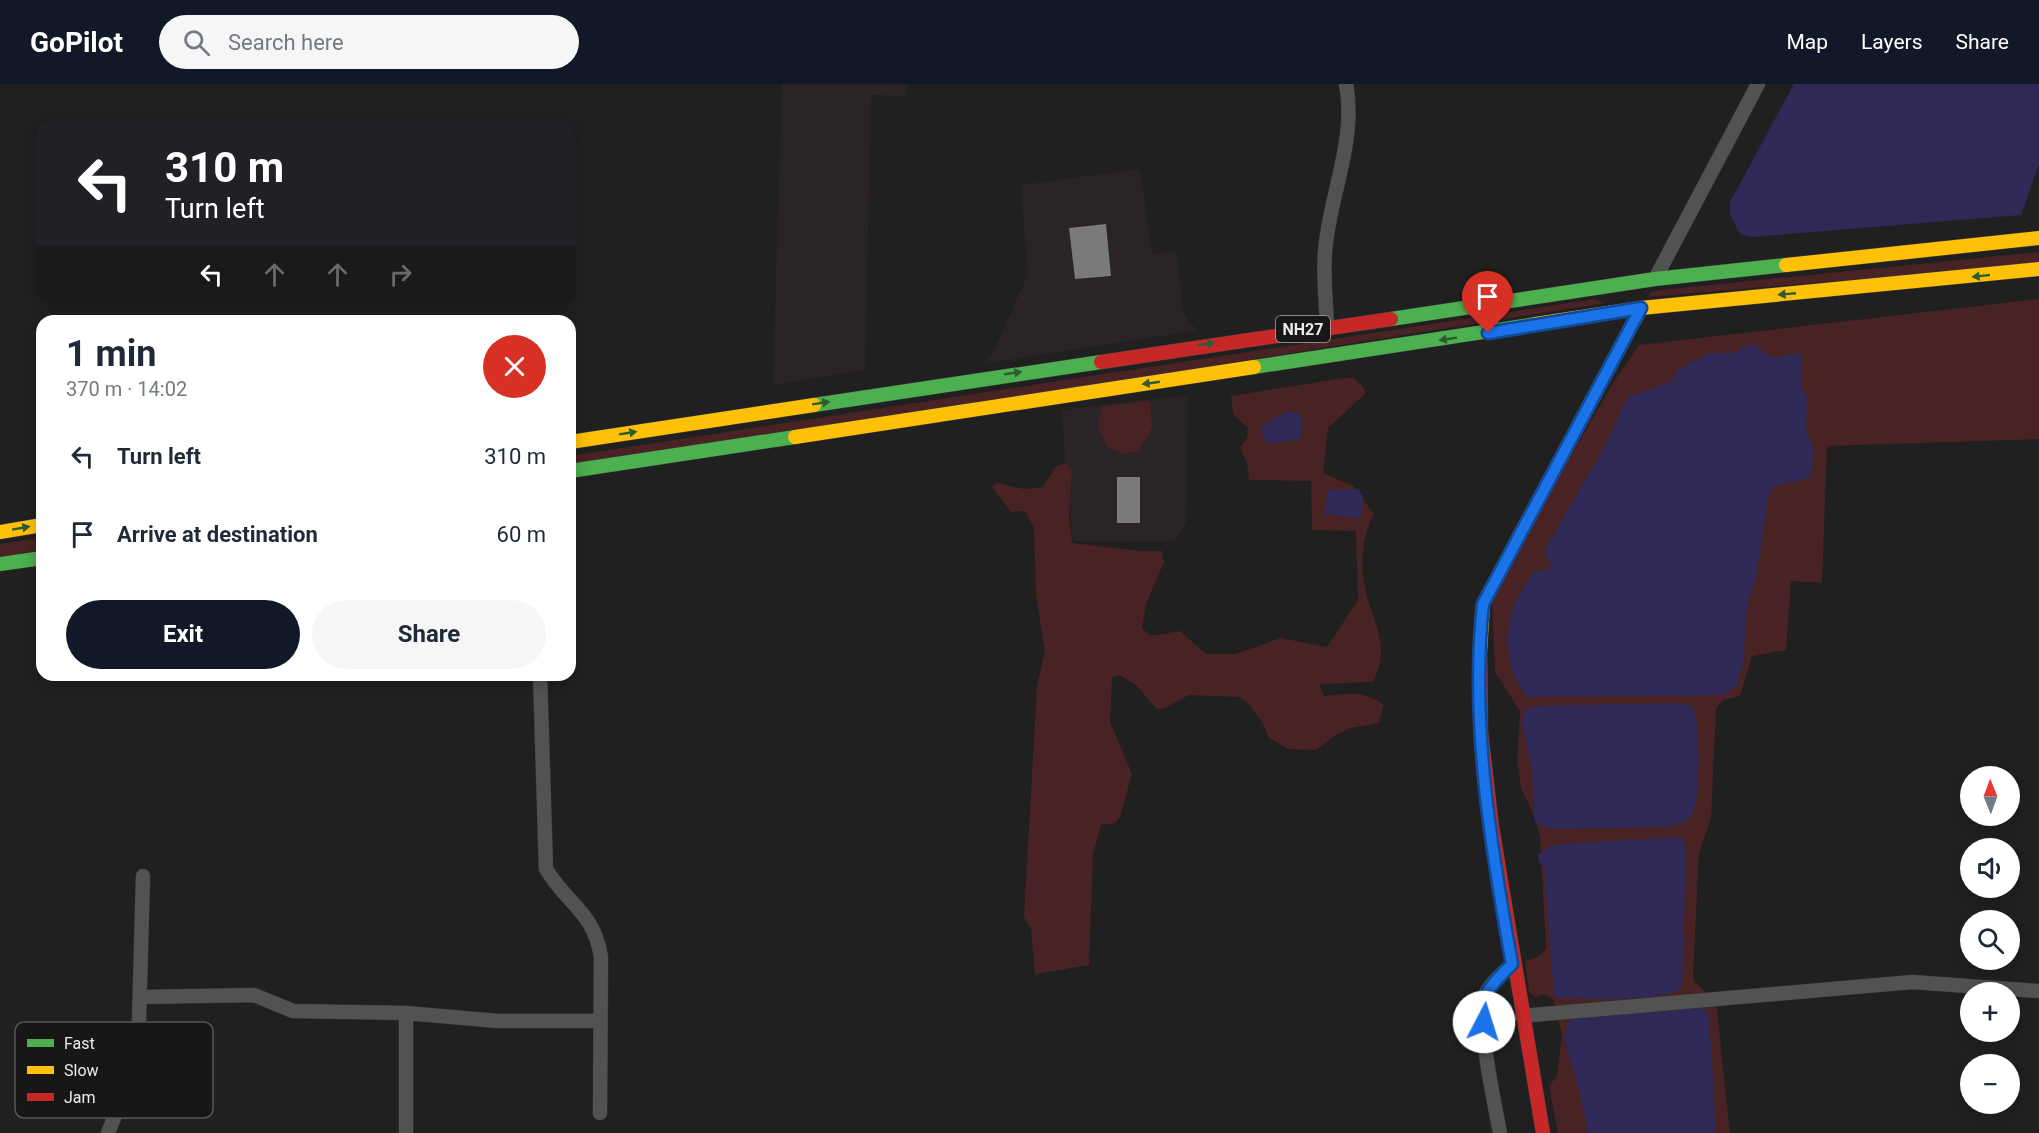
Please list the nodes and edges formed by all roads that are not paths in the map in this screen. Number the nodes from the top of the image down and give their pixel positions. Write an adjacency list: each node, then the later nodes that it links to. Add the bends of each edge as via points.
1 (1347, 84): 7 (street, via 1347,142 1325,252)
2 (1758, 84): 5 (street)
3 (2039, 238): 5 (main road, NH27)
4 (2039, 269): 6 (main road, NH27, one-way to 6)
5 (1655, 279): 7 (main road, NH27)
6 (1641, 308): 9 (main road, NH27, one-way to 9); 16 (main road, via 1483,604 1478,647 1485,782)
7 (1327, 326): 8 (main road, NH27, one-way to 7)
8 (576, 441)
9 (576, 470)
10 (36, 526): 11 (main road, one-way to 10)
11 (0, 532)
12 (36, 559): 13 (main road)
13 (0, 564)
14 (540, 681): 21 (street, via 543,856 558,889 591,923 597,936 601,957)
15 (143, 876): 18 (street)
16 (1512, 964): 20 (main road); 27 (street, via 1487,990 1482,1004)
17 (2039, 991): 20 (street, via 1912,982)
18 (141, 997): 19 (street, via 254,995 293,1011); 22 (street)
19 (406, 1013): 21 (street, via 498,1021); 26 (street)
20 (1522, 1016): 28 (main road)
21 (600, 1021): 23 (street)
22 (140, 1022)
23 (600, 1113)
24 (114, 1118): 25 (street)
25 (108, 1133)
26 (406, 1133)
27 (1500, 1133)
28 (1543, 1133)

